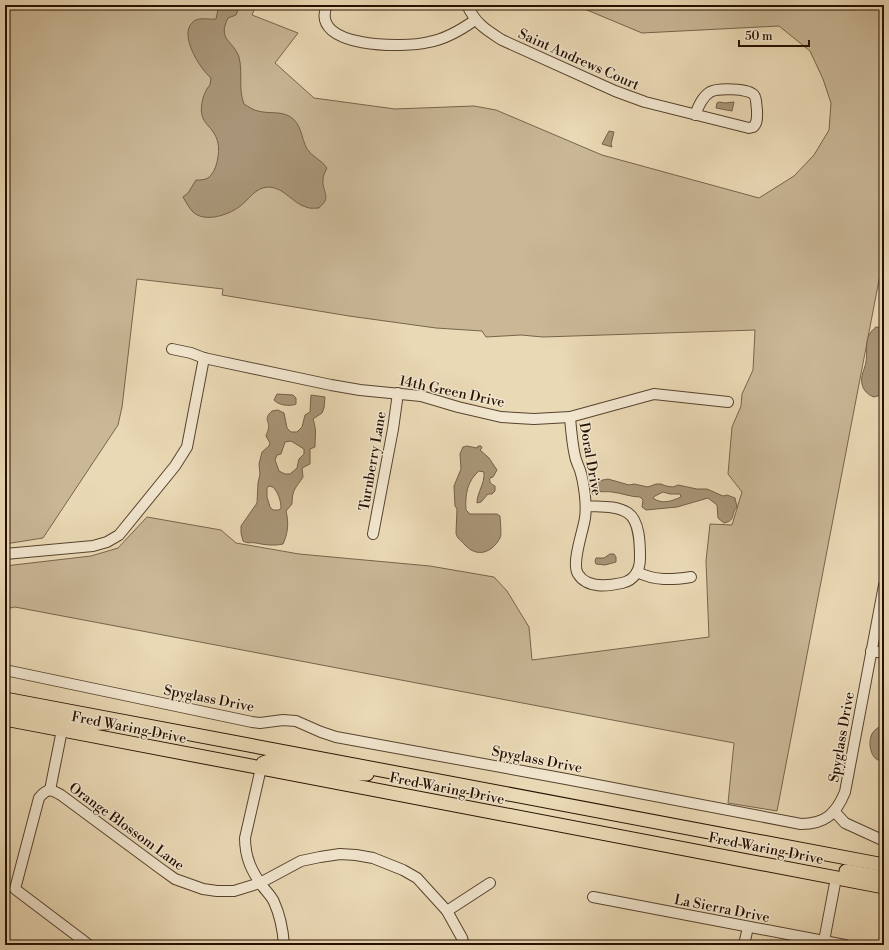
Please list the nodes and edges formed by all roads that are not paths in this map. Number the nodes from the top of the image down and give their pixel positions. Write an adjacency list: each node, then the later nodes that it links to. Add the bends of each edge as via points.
1 (327, 5): 3 (street, via 326,22 334,33 356,41 380,45 428,43 444,38)
2 (467, 5): 3 (street, Saint Andrews Court)
3 (475, 20): 4 (street, Saint Andrews Court, via 502,40 615,91)
4 (694, 115): 4 (street, Saint Andrews Court, via 753,127 757,116 756,99 750,91 712,91 698,105)
5 (172, 349): 6 (street, 14th Green Drive)
6 (204, 358): 7 (street, 14th Green Drive, via 331,385); 12 (street, via 187,447 175,466 119,535 93,546)
7 (398, 393): 9 (street, 14th Green Drive, via 421,396 501,417); 11 (street, Turnberry Lane)
8 (728, 402): 9 (street, 14th Green Drive, via 654,394)
9 (570, 417): 10 (street, Doral Drive, via 573,448)
10 (586, 506): 13 (street, Doral Drive, via 620,510 631,516 637,528 640,553); 13 (street, Doral Drive, via 575,568 579,577 599,586 628,581)
11 (373, 534)
12 (5, 554)
13 (637, 572): 14 (street, via 661,580)
14 (692, 577)
15 (884, 585): 16 (street, Spyglass Drive)
16 (871, 651): 17 (street); 27 (street, Spyglass Drive, via 845,792)
17 (884, 653)
18 (5, 670): 27 (street, Spyglass Drive, via 252,722 296,721 336,737 801,824 816,823)
19 (5, 699): 22 (main road, Fred Waring Drive)
20 (5, 710): 22 (main road, via 82,724)
21 (5, 720): 23 (main road, Fred Waring Drive)
22 (122, 721): 25 (main road, Fred Waring Drive)
23 (62, 730): 24 (main road, Fred Waring Drive); 26 (street)
24 (261, 768): 25 (main road, via 263,763 269,760 342,774); 30 (main road, Fred Waring Drive); 32 (street, via 245,850 249,864)
25 (396, 774): 29 (main road, Fred Waring Drive)
26 (49, 790): 32 (street, Orange Blossom Lane, via 61,795 175,879 191,886 217,891 234,890); 39 (street, via 40,798 15,889)
27 (834, 811): 28 (street, via 845,823)
28 (884, 840)
29 (884, 866)
30 (836, 878): 31 (main road, via 839,873 846,871); 34 (main road, Fred Waring Drive); 38 (street)
31 (884, 878)
32 (260, 883): 36 (street, Orange Blossom Lane, via 301,861 320,856 356,855 373,858 417,878); 40 (street, via 274,901)
33 (490, 884): 36 (street)
34 (884, 887)
35 (593, 897): 37 (street, La Sierra Drive)
36 (447, 911): 41 (street, Orange Blossom Lane)
37 (748, 927): 38 (street, La Sierra Drive); 42 (street)
38 (824, 941): 43 (street, La Sierra Drive)
39 (89, 945)
40 (284, 945)
41 (464, 945)
42 (744, 945)
43 (845, 945)

